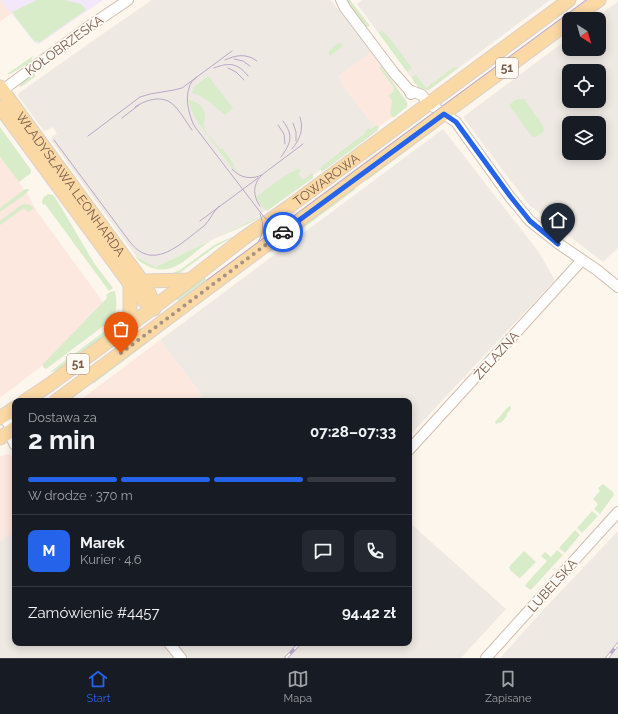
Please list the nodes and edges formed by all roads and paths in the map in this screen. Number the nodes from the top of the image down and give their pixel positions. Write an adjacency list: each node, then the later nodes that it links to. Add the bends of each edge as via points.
1 (128, 0): 7 (street, KOŁOBRZESKA)
2 (341, 0): 8 (street, via 394,73 409,90 422,95)
3 (569, 0): 8 (main road, TOWAROWA / 51)
4 (599, 0): 5 (main road)
5 (583, 12)
6 (562, 27): 10 (main road, TOWAROWA / 51)
7 (1, 89): 13 (main road, WŁADYSŁAWA LEONHARDA)
8 (428, 103): 10 (street); 12 (main road, TOWAROWA / 51)
9 (0, 107): 13 (main road, WŁADYSŁAWA LEONHARDA)
10 (444, 114): 11 (street, via 456,122 530,221); 16 (main road, TOWAROWA / 51)
11 (582, 260): 14 (street); 27 (street, ŻELAZNA)
12 (190, 280): 13 (main road); 15 (main road, TOWAROWA / 51)
13 (136, 283): 15 (main road, WŁADYSŁAWA LEONHARDA, via 150,295); 17 (main road)
14 (618, 287)
15 (153, 308): 16 (main road, WŁADYSŁAWA LEONHARDA); 17 (main road, TOWAROWA / 51)
16 (163, 321): 19 (main road, TOWAROWA / 51)
17 (130, 325): 18 (main road, TOWAROWA / 51)
18 (30, 398)
19 (60, 398)
20 (12, 410): 21 (main road)
21 (2, 417): 22 (street)
22 (12, 427)
23 (12, 430): 24 (main road)
24 (0, 438)
25 (0, 442): 26 (street)
26 (12, 444)
27 (412, 447)
28 (618, 512): 31 (street, LUBELSKA)
29 (173, 646): 30 (street)
30 (181, 658)
31 (486, 658)

